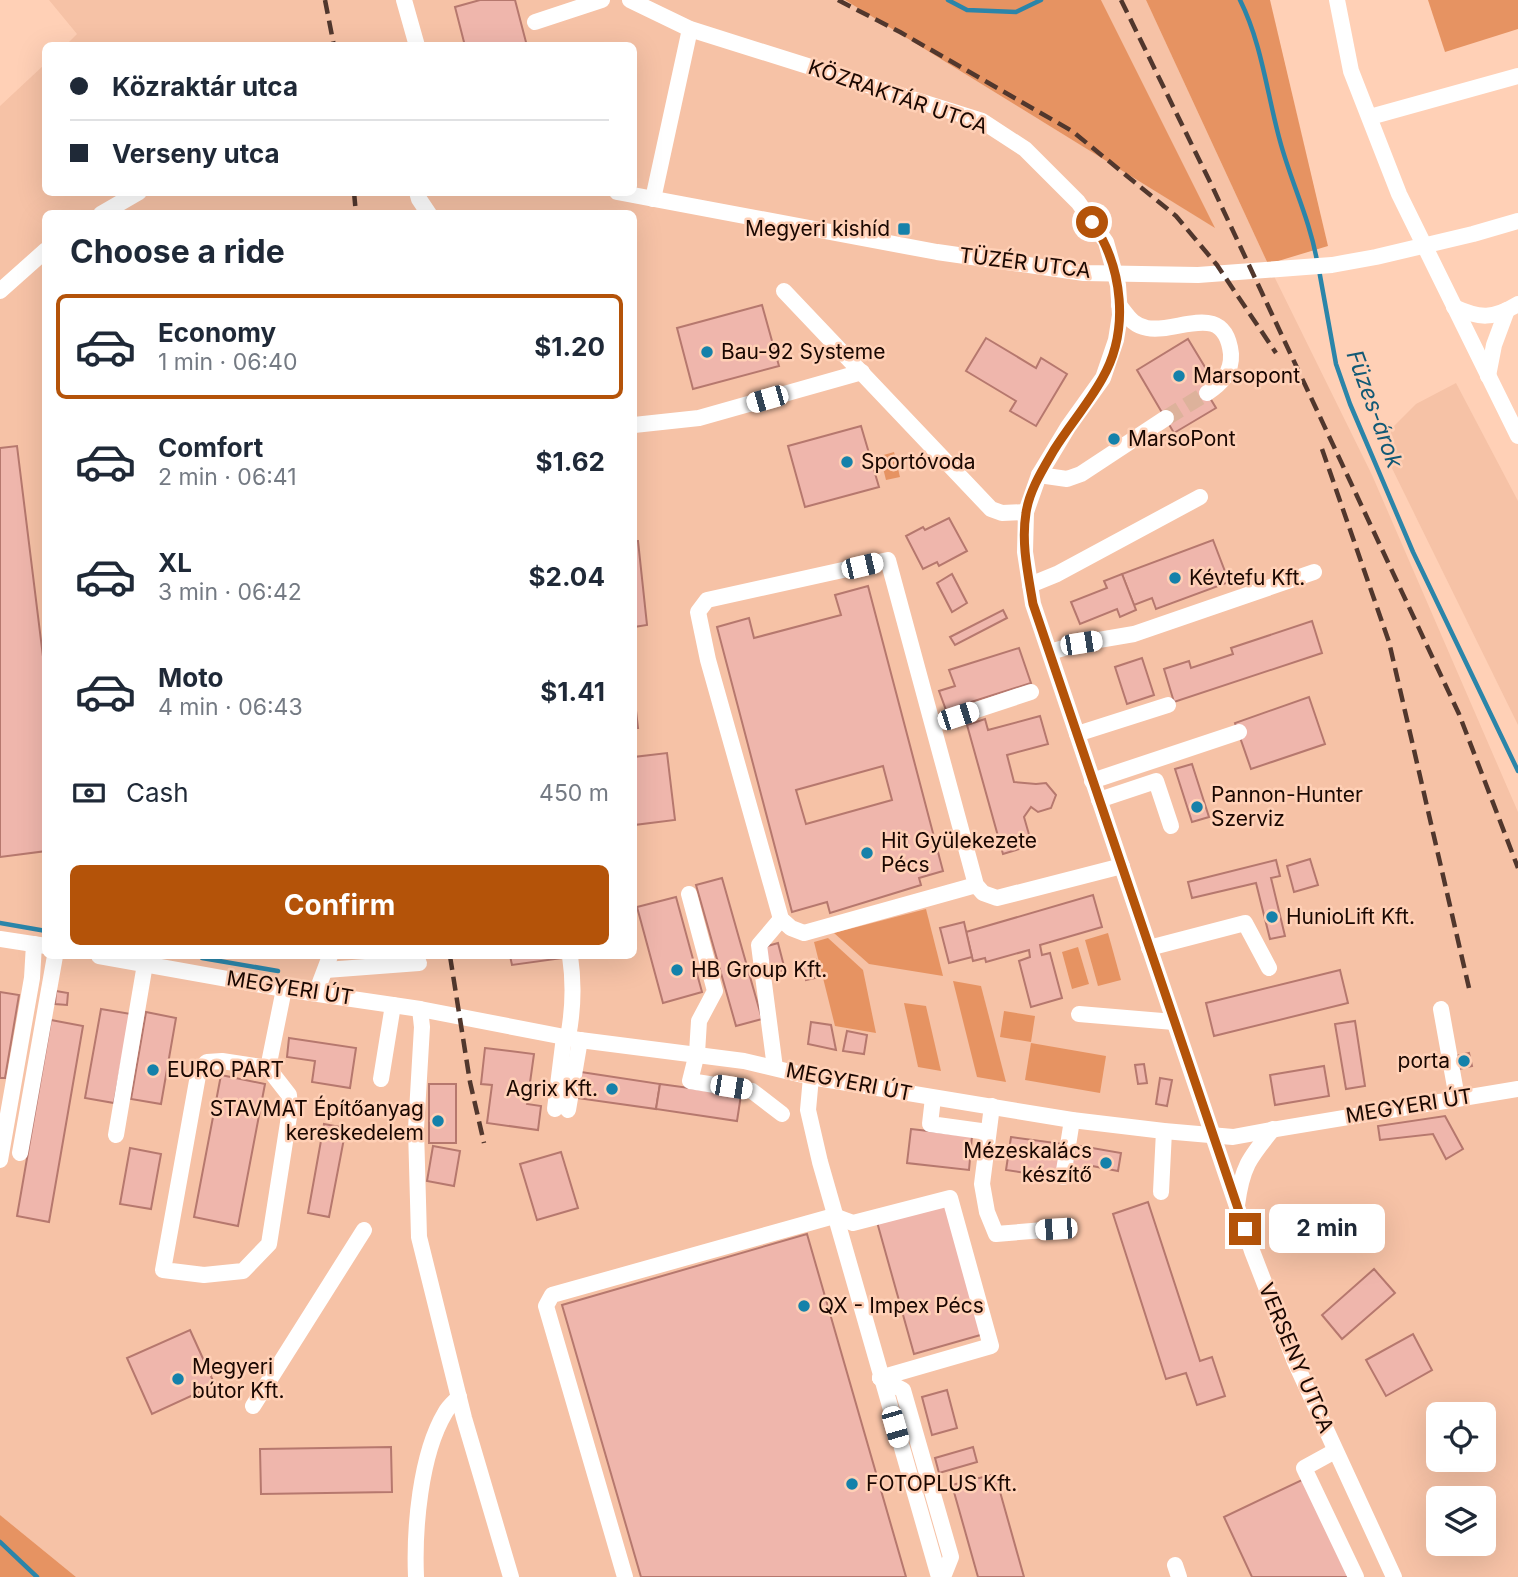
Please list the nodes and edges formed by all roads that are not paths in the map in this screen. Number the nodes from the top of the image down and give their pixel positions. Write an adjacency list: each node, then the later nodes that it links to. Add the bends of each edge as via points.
1 (404, 0): 7 (street)
2 (602, 0): 5 (street)
3 (630, 0): 6 (street, KÖZRAKTÁR UTCA)
4 (1337, 0): 9 (street, via 1351,71)
5 (535, 22)
6 (690, 29): 12 (street); 18 (street, KÖZRAKTÁR UTCA, via 982,121 1026,149 1078,202 1105,242)
7 (416, 42)
8 (1518, 76): 9 (street)
9 (1370, 117): 19 (street, via 1398,194)
10 (132, 196): 13 (street)
11 (637, 196): 12 (street, TÜZÉR UTCA)
12 (653, 199): 14 (street, TÜZÉR UTCA, via 937,252 1084,273 1198,275 1289,270 1376,257)
13 (108, 210)
14 (1518, 221)
15 (42, 254): 16 (street)
16 (0, 291)
17 (784, 291): 23 (street)
18 (1119, 304): 21 (street, via 1133,323); 22 (street, KÖZRAKTÁR UTCA)
19 (1454, 307): 20 (street, via 1480,317); 24 (street)
20 (1513, 307): 24 (street, via 1494,345)
21 (1150, 329): 22 (street); 25 (street, via 1198,321 1222,331 1229,345 1229,366 1221,384)
22 (1116, 340): 29 (street, KÖZRAKTÁR UTCA, via 1103,377)
23 (862, 372): 27 (street, via 699,418); 31 (street, via 991,509)
24 (1488, 376): 28 (street)
25 (1207, 393)
26 (1166, 418): 29 (street, via 1082,474 1067,479)
27 (637, 425)
28 (1518, 436)
29 (1040, 475): 31 (street, KÖZRAKTÁR UTCA)
30 (1200, 497): 33 (street)
31 (1026, 512): 33 (street, KÖZRAKTÁR UTCA)
32 (1314, 572): 34 (street, via 1134,634)
33 (1030, 585): 34 (street, KÖZRAKTÁR UTCA)
34 (1050, 652): 39 (street, KÖZRAKTÁR UTCA)
35 (1031, 692): 37 (street)
36 (1168, 705): 39 (street)
37 (933, 724): 44 (street); 46 (street, via 888,560 707,600 698,612 708,660)
38 (1239, 732): 40 (street)
39 (1077, 734): 40 (street, KÖZRAKTÁR UTCA)
40 (1092, 781): 41 (street, KÖZRAKTÁR UTCA)
41 (1099, 800): 42 (street, via 1156,781); 43 (street, KÖZRAKTÁR UTCA)
42 (1171, 826)
43 (1122, 866): 44 (street, via 1096,867 997,898); 49 (street, KÖZRAKTÁR UTCA)
44 (976, 885): 46 (street, via 804,933)
45 (689, 894): 66 (street, via 715,991 699,1021)
46 (780, 919): 68 (street, via 759,945)
47 (0, 939): 48 (street)
48 (40, 945): 84 (street)
49 (1149, 948): 57 (street, via 1245,923); 64 (street, KÖZRAKTÁR UTCA)
50 (54, 959): 83 (street)
51 (116, 959): 55 (street, MEGYERI ÚT)
52 (570, 959): 65 (street)
53 (328, 963): 54 (street); 59 (street)
54 (419, 963)
55 (145, 964): 56 (street, MEGYERI ÚT); 82 (street)
56 (195, 964): 58 (street, MEGYERI ÚT)
57 (1269, 968)
58 (284, 989): 59 (street, MEGYERI ÚT); 67 (street)
59 (316, 993): 60 (street, MEGYERI ÚT)
60 (393, 1005): 61 (street, MEGYERI ÚT); 70 (street)
61 (420, 1009): 65 (street, MEGYERI ÚT); 92 (street, via 419,1237)
62 (1441, 1009): 73 (street)
63 (1079, 1014): 64 (street)
64 (1174, 1022): 81 (street, KÖZRAKTÁR UTCA)
65 (571, 1038): 66 (street, MEGYERI ÚT); 75 (street)
66 (697, 1053): 68 (street, MEGYERI ÚT); 76 (street, via 691,1081 752,1091)
67 (268, 1068): 67 (street, via 222,1060 207,1062 199,1070 163,1270 204,1275 243,1271 269,1244 290,1110 289,1095)
68 (775, 1068): 69 (street, MEGYERI ÚT)
69 (811, 1077): 72 (street, MEGYERI ÚT); 88 (street, via 808,1110)
70 (382, 1079)
71 (1518, 1089): 73 (street, MEGYERI ÚT)
72 (933, 1098): 74 (street, MEGYERI ÚT); 79 (street, via 930,1124)
73 (1457, 1098): 78 (street, MEGYERI ÚT)
74 (992, 1106): 77 (street, MEGYERI ÚT); 79 (street)
75 (561, 1110)
76 (782, 1114)
77 (1072, 1119): 80 (street, MEGYERI ÚT); 85 (street)
78 (1273, 1129): 81 (street, MEGYERI ÚT, via 1233,1137); 87 (street, via 1241,1177)
79 (988, 1132): 89 (street, via 982,1184 996,1234)
80 (1164, 1132): 81 (street, MEGYERI ÚT); 86 (street)
81 (1212, 1134): 87 (street, VERSENY UTCA)
82 (116, 1135)
83 (20, 1153)
84 (0, 1160)
85 (1063, 1177)
86 (1161, 1192)
87 (1237, 1207): 94 (street, VERSENY UTCA, via 1294,1362)
88 (834, 1216): 91 (street); 91 (street, via 853,1223 950,1198 991,1346); 97 (street, via 552,1295 546,1306)
89 (1056, 1229)
90 (364, 1230): 93 (street)
91 (880, 1378): 98 (street)
92 (459, 1397): 95 (street, via 445,1412 421,1487); 96 (street)
93 (253, 1406)
94 (1335, 1451): 99 (street, via 1304,1468); 100 (street, VERSENY UTCA)
95 (416, 1577)
96 (511, 1577)
97 (625, 1577)
98 (941, 1577)
99 (1356, 1577)
100 (1394, 1577)

